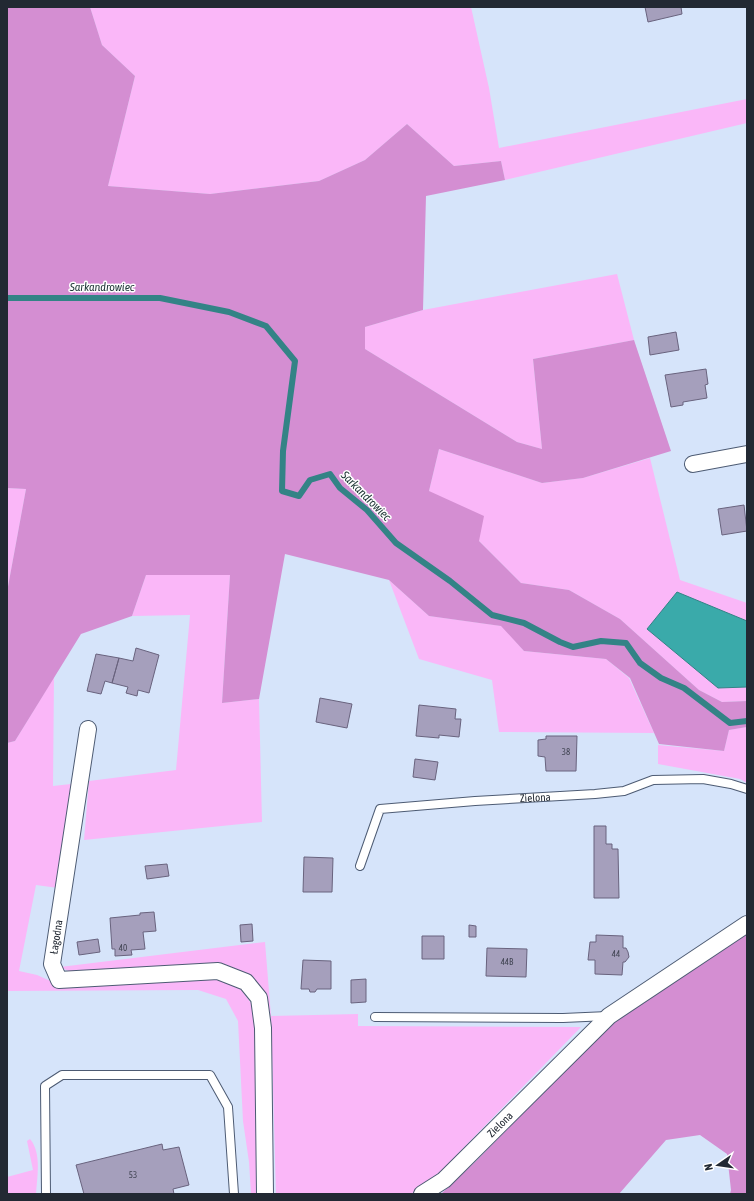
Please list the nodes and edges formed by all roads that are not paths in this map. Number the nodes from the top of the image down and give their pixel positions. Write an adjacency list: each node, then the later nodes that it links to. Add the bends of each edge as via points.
1 (747, 454): 2 (street)
2 (693, 464)
3 (88, 729): 11 (street, Łagodna, via 52,964 59,980 218,971 246,982 259,998 263,1028)
4 (747, 789): 5 (lane, Zielona, via 703,779 653,780 624,791 380,810)
5 (360, 866)
6 (747, 924): 7 (street, Zielona)
7 (608, 1016): 8 (lane); 12 (street, Zielona, via 444,1180)
8 (374, 1017)
9 (46, 1194): 10 (lane, via 45,1086 62,1075 210,1075 228,1107)
10 (234, 1194)
11 (265, 1194)
12 (422, 1194)

